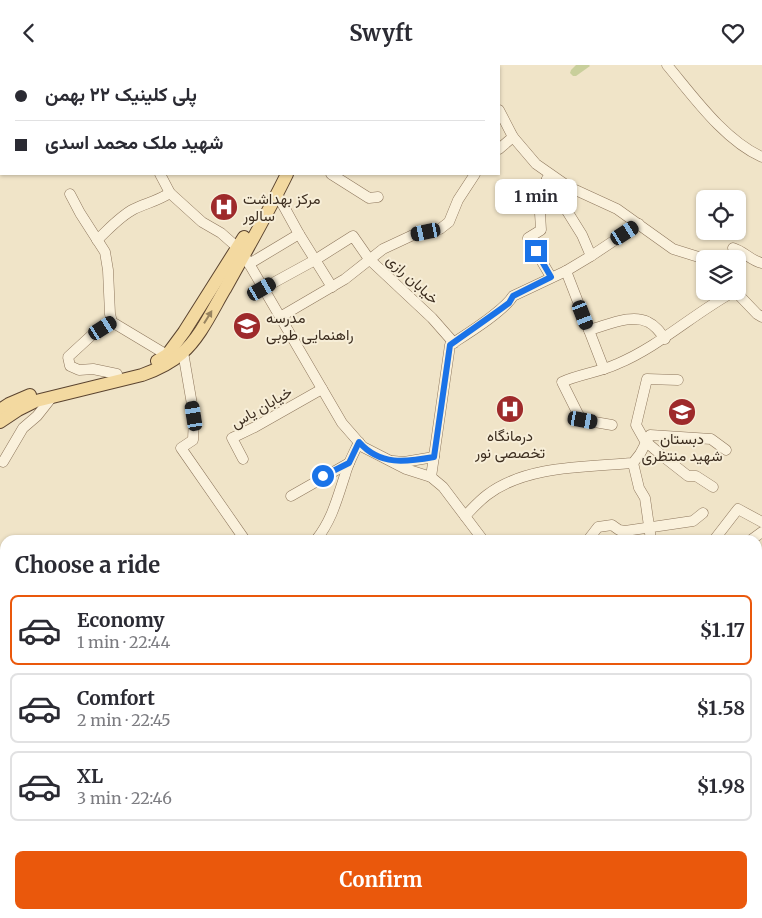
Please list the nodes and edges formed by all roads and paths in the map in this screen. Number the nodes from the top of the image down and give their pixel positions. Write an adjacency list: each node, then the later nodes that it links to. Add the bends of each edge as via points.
1 (666, 65): 5 (street, via 715,120)
2 (500, 112): 3 (street)
3 (513, 137): 4 (street); 6 (street)
4 (500, 148)
5 (762, 157)
6 (536, 164): 12 (street); 17 (street, via 569,187 617,209)
7 (161, 175): 13 (street)
8 (280, 175): 21 (main road)
9 (286, 175): 15 (main road)
10 (333, 175): 16 (street, via 369,198)
11 (474, 175): 24 (street, via 458,200 449,222 440,229 413,235)
12 (547, 179): 22 (street, via 582,235); 28 (street, via 540,213 541,230 528,238)
13 (170, 193): 19 (street, via 132,210); 21 (street)
14 (70, 194): 19 (street)
15 (277, 194): 18 (street); 21 (main road)
16 (378, 197)
17 (639, 224): 22 (street); 23 (street, via 673,249)
18 (299, 234): 21 (street); 25 (street)
19 (97, 240): 35 (street, via 105,252)
20 (733, 248): 26 (street)
21 (244, 255): 30 (street); 37 (main road)
22 (591, 256): 27 (street)
23 (696, 256)
24 (369, 259): 25 (street, خیابان رازی, via 353,236); 29 (street); 39 (street, خیابان رازی)
25 (315, 260): 29 (street); 30 (street)
26 (762, 263)
27 (566, 271): 28 (street); 36 (street)
28 (551, 277): 39 (street, via 513,296 504,307)
29 (332, 287): 33 (street)
30 (262, 289): 33 (street)
31 (721, 300): 38 (street)
32 (744, 300): 34 (street)
33 (280, 317): 45 (street)
34 (762, 317)
35 (112, 322): 41 (street); 43 (street, via 68,357 70,365 79,370 94,369)
36 (589, 331): 38 (street, via 638,319 657,328); 42 (street)
37 (189, 336): 40 (main road); 41 (main road)
38 (665, 339): 42 (street)
39 (454, 343): 53 (street, via 450,345)
40 (183, 352): 43 (main road, via 156,370); 66 (street, via 194,416 193,440 181,448)
41 (167, 355): 43 (main road, via 154,364)
42 (604, 369): 49 (street, via 562,382 583,420)
43 (122, 375): 46 (main road); 47 (main road, via 41,391)
44 (678, 380): 50 (street, via 646,379 636,425)
45 (322, 389): 51 (street, via 342,423); 54 (street, خیابان یاس, via 232,438)
46 (52, 397): 48 (main road, via 36,401); 56 (street, via 23,428)
47 (0, 410)
48 (0, 422)
49 (612, 425)
50 (646, 441): 52 (street, via 650,435 711,439); 58 (street); 60 (street, via 688,476)
51 (359, 442): 55 (street); 57 (street)
52 (726, 450)
53 (434, 457): 55 (street); 59 (street)
54 (243, 459)
55 (387, 461): 59 (street)
56 (3, 463)
57 (349, 463): 61 (street); 67 (street, via 332,514)
58 (633, 463): 63 (street, via 562,468 513,481 487,494); 65 (street, via 645,498)
59 (431, 477): 63 (street)
60 (713, 487)
61 (291, 496)
62 (703, 513): 65 (street, via 693,521)
63 (465, 516): 68 (street)
64 (762, 522): 71 (street, via 738,509)
65 (650, 527): 69 (street, via 625,531 612,525 598,527); 70 (street)
66 (242, 535)
67 (320, 535)
68 (477, 535)
69 (592, 535)
70 (651, 535)
71 (718, 535)

